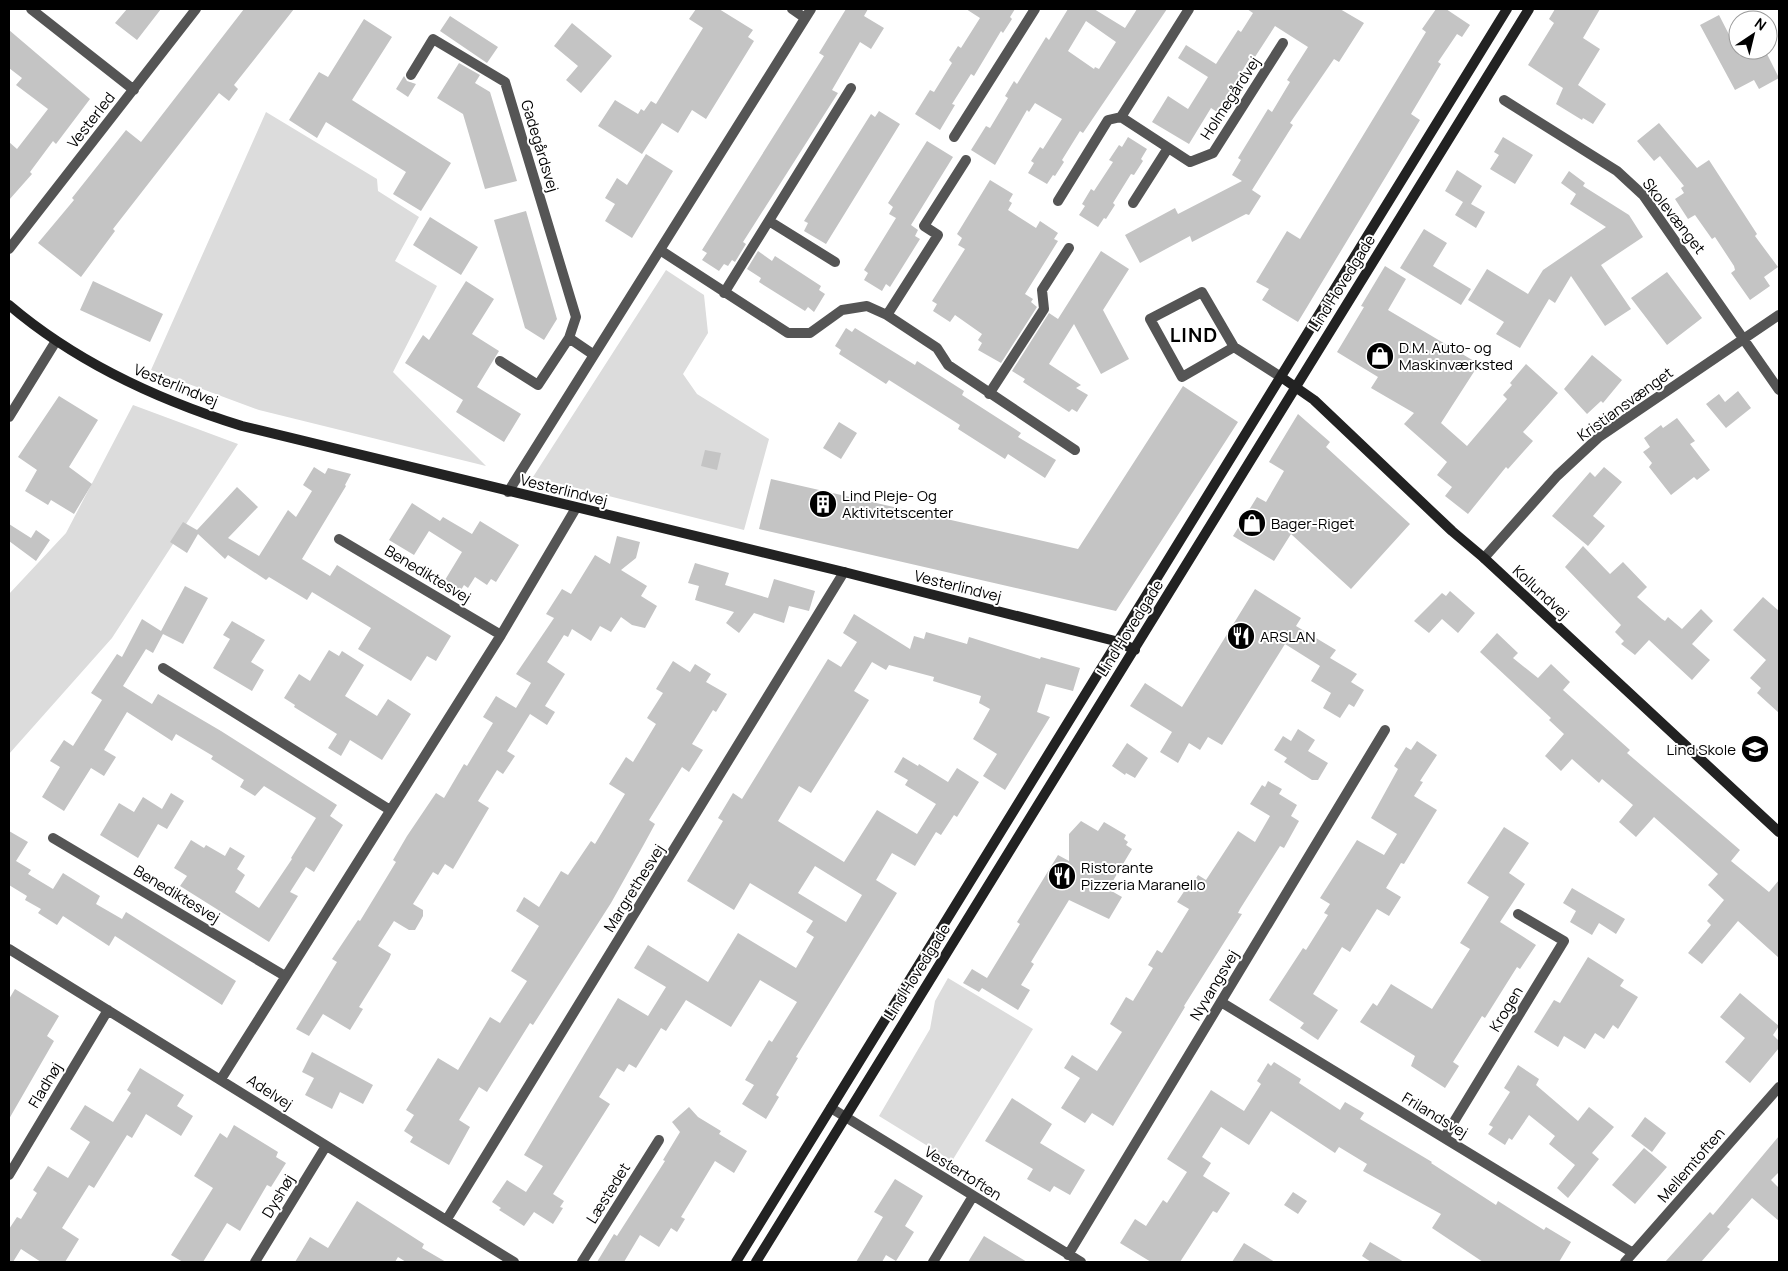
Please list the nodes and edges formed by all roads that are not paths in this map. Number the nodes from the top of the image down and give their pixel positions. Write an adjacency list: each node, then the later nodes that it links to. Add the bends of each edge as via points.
1 (30, 9): 12 (street)
2 (196, 9): 12 (street, Vesterled)
3 (792, 9): 8 (street)
4 (1036, 9): 15 (street)
5 (1189, 9): 14 (street)
6 (1507, 9): 35 (main road, Lind Hovedgade)
7 (1529, 9): 36 (main road, Lind Hovedgade)
8 (808, 13): 23 (street)
9 (1283, 43): 16 (street, Holmegårdvej, via 1214,153 1190,162)
10 (411, 75): 29 (street, Gadegårdsvej, via 433,39 505,82 576,317)
11 (851, 88): 20 (street)
12 (134, 90): 22 (street, Vesterled)
13 (1504, 100): 30 (street, Skolevænget, via 1617,171 1643,195)
14 (1121, 117): 16 (street, Holmegårdvej); 18 (street, via 1108,120)
15 (954, 137)
16 (1168, 148): 19 (street)
17 (966, 160): 27 (street, via 924,226 938,235)
18 (1058, 201)
19 (1133, 203)
20 (769, 221): 24 (street); 25 (street)
21 (1069, 248): 38 (street, via 1042,290 1044,309)
22 (9, 249)
23 (660, 250): 25 (street); 33 (street)
24 (835, 262)
25 (724, 293): 27 (street, via 788,333 810,333 842,310 867,306)
26 (9, 305): 31 (main road, Vesterlindvej)
27 (888, 315): 38 (street, via 937,348 948,365)
28 (1779, 315): 30 (street, Kristiansvænget)
29 (569, 338): 33 (street); 34 (street, Gadegårdsvej, via 538,385)
30 (1744, 339): 37 (street, Skolevænget); 44 (street, Kristiansvænget, via 1600,437 1557,476)
31 (56, 341): 39 (street); 41 (main road, Vesterlindvej, via 122,379 200,413)
32 (1234, 348): 32 (street, via 1202,292 1150,319 1182,377); 35 (street)
33 (594, 355): 41 (street)
34 (500, 361)
35 (1281, 377): 36 (main road, Kollundvej); 47 (main road, Lind Hovedgade)
36 (1296, 386): 44 (main road, Kollundvej); 48 (main road, Lind Hovedgade)
37 (1779, 390)
38 (989, 394): 40 (street)
39 (9, 417)
40 (1075, 450)
41 (508, 492): 42 (main road, Vesterlindvej)
42 (576, 508): 45 (main road, Vesterlindvej); 46 (street)
43 (339, 539): 46 (street, Benediktesvej)
44 (1484, 558): 52 (main road, Kollundvej)
45 (844, 572): 47 (main road, Vesterlindvej); 68 (street, Margrethesvej)
46 (501, 635): 51 (street)
47 (1119, 642): 48 (main road, Vesterlindvej); 61 (main road, Lind Hovedgade)
48 (1135, 650): 62 (main road, Lind Hovedgade)
49 (164, 668): 51 (street)
50 (1385, 730): 57 (street, Nyvangsvej)
51 (390, 810): 56 (street)
52 (1779, 832)
53 (53, 838): 56 (street, Benediktesvej)
54 (1518, 914): 63 (street, Krogen, via 1564,941)
55 (9, 949): 58 (street, Adelvej)
56 (286, 976): 59 (street)
57 (1221, 1002): 63 (street, Frilandsvej); 70 (street, Nyvangsvej)
58 (108, 1010): 59 (street, Adelvej); 66 (street, Fladhøj)
59 (221, 1079): 65 (street, Adelvej)
60 (1779, 1087): 69 (street, Mellemtoften)
61 (831, 1108): 62 (street, Vestertoften); 74 (main road, Lind Hovedgade)
62 (845, 1117): 67 (street, Vestertoften); 75 (main road, Lind Hovedgade)
63 (1444, 1138): 69 (street, Frilandsvej)
64 (659, 1140): 73 (street, Læstedet)
65 (326, 1146): 68 (street, Adelvej); 71 (street, Dyshøj)
66 (9, 1176)
67 (973, 1196): 70 (street, Vestertoften); 76 (street)
68 (447, 1219): 72 (street, Adelvej)
69 (1633, 1253): 78 (street, Mellemtoften)
70 (1068, 1255): 77 (street, Vestertoften)
71 (255, 1262)
72 (514, 1262)
73 (582, 1262)
74 (736, 1262)
75 (756, 1262)
76 (933, 1262)
77 (1080, 1262)
78 (1625, 1262)

